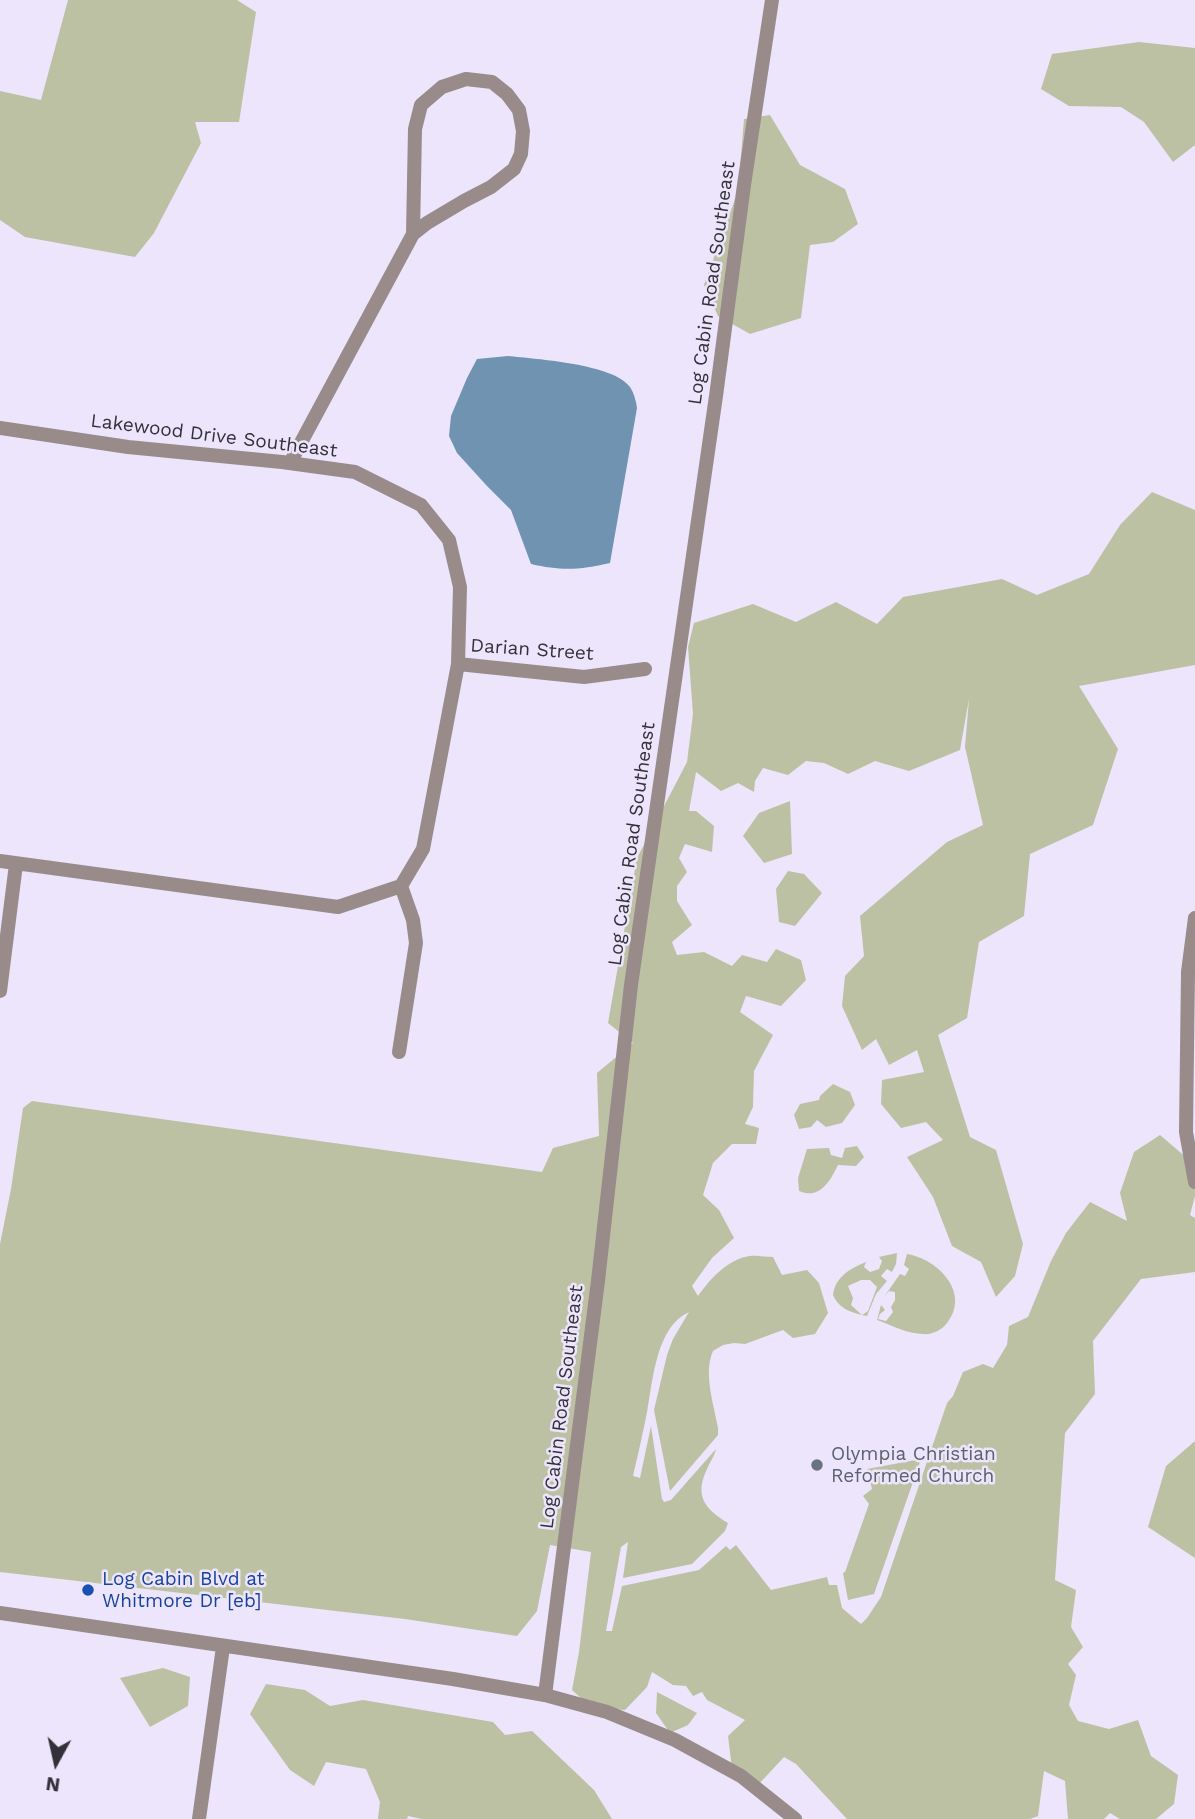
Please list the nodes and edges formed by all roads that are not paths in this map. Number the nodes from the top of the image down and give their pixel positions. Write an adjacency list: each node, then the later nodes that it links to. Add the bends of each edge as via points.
1 (772, 0): 16 (street, Log Cabin Road Southeast, via 631,985)
2 (413, 234): 2 (street, via 514,169 523,131 519,110 492,82 466,79 442,87 421,105 415,129); 4 (street)
3 (0, 428): 4 (street, Lakewood Drive Southeast)
4 (290, 463): 5 (street, Lakewood Drive Southeast, via 355,472 421,505 449,540 452,551 460,587)
5 (458, 664): 6 (street, Darian Street, via 584,677); 9 (street, Lakewood Drive Southeast, via 423,849)
6 (645, 669)
7 (0, 861): 8 (street)
8 (16, 863): 9 (street, via 338,908); 11 (street)
9 (401, 886): 12 (street, via 414,920 416,943)
10 (1195, 918): 13 (street, via 1188,972 1185,1132)
11 (0, 991)
12 (399, 1052)
13 (1195, 1182)
14 (0, 1613): 15 (street)
15 (223, 1647): 16 (street); 17 (street)
16 (545, 1695): 18 (street, via 607,1712 674,1740 741,1776)
17 (199, 1819)
18 (795, 1819)

